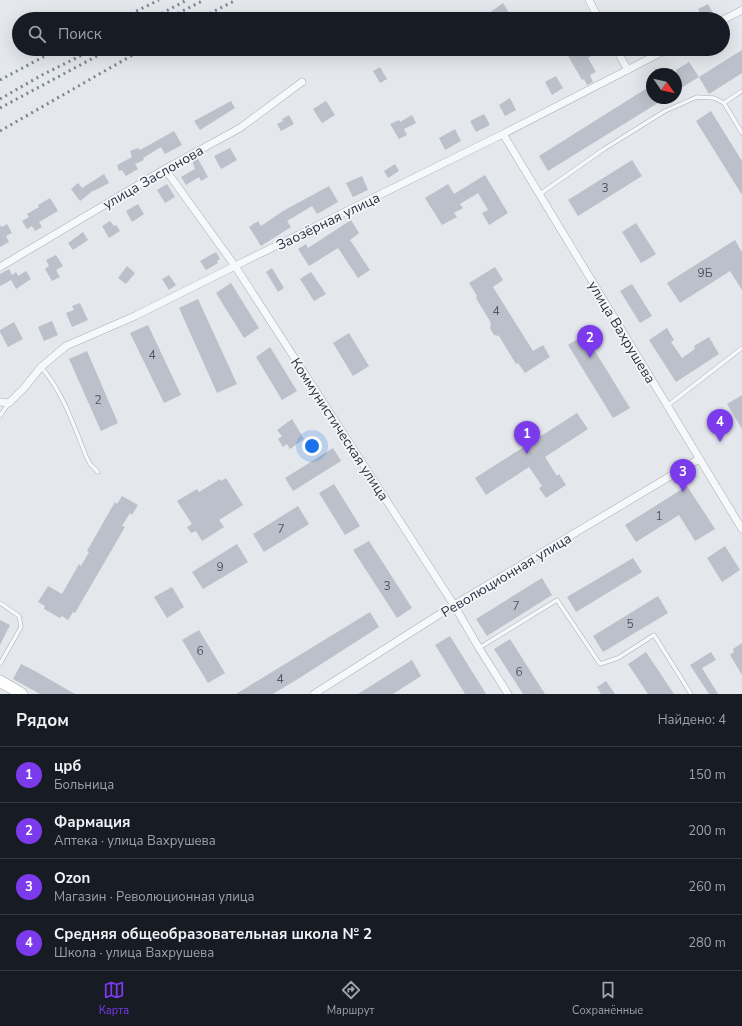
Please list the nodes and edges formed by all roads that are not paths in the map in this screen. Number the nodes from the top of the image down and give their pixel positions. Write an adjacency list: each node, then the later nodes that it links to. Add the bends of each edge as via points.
1 (589, 0): 3 (street)
2 (742, 10): 4 (street)
3 (596, 12)
4 (730, 16)
5 (620, 56): 7 (street)
6 (655, 56): 7 (street, Заозёрная улица)
7 (628, 70): 12 (street, Заозёрная улица)
8 (302, 82): 13 (street, улица Заслонова, via 240,128)
9 (742, 91): 10 (lane)
10 (724, 104): 11 (lane); 14 (lane, via 714,98 697,97 672,108 604,149)
11 (742, 133)
12 (503, 134): 14 (street, улица Вахрушева); 15 (street, Заозёрная улица)
13 (165, 168): 15 (street, Коммунистическая улица); 16 (street, улица Заслонова)
14 (539, 194): 21 (street, улица Вахрушева)
15 (235, 266): 18 (street, Заозёрная улица, via 135,316 66,346); 27 (street, Коммунистическая улица)
16 (0, 267)
17 (742, 348): 21 (lane)
18 (42, 367): 20 (street, Заозёрная улица); 24 (lane, via 58,390 86,456)
19 (0, 402): 20 (street)
20 (9, 403): 22 (lane)
21 (667, 406): 23 (street, улица Вахрушева)
22 (0, 416)
23 (699, 459): 25 (street, улица Вахрушева); 27 (street, Революционная улица)
24 (98, 472)
25 (742, 529)
26 (0, 603): 29 (lane, via 19,616 21,627)
27 (454, 605): 28 (street, Коммунистическая улица); 32 (street, Революционная улица)
28 (479, 648): 33 (street, Коммунистическая улица); 34 (lane, via 557,600 600,664 618,658 654,635)
29 (0, 664)
30 (0, 681): 31 (main road)
31 (22, 694)
32 (314, 694)
33 (508, 694)
34 (691, 694)

